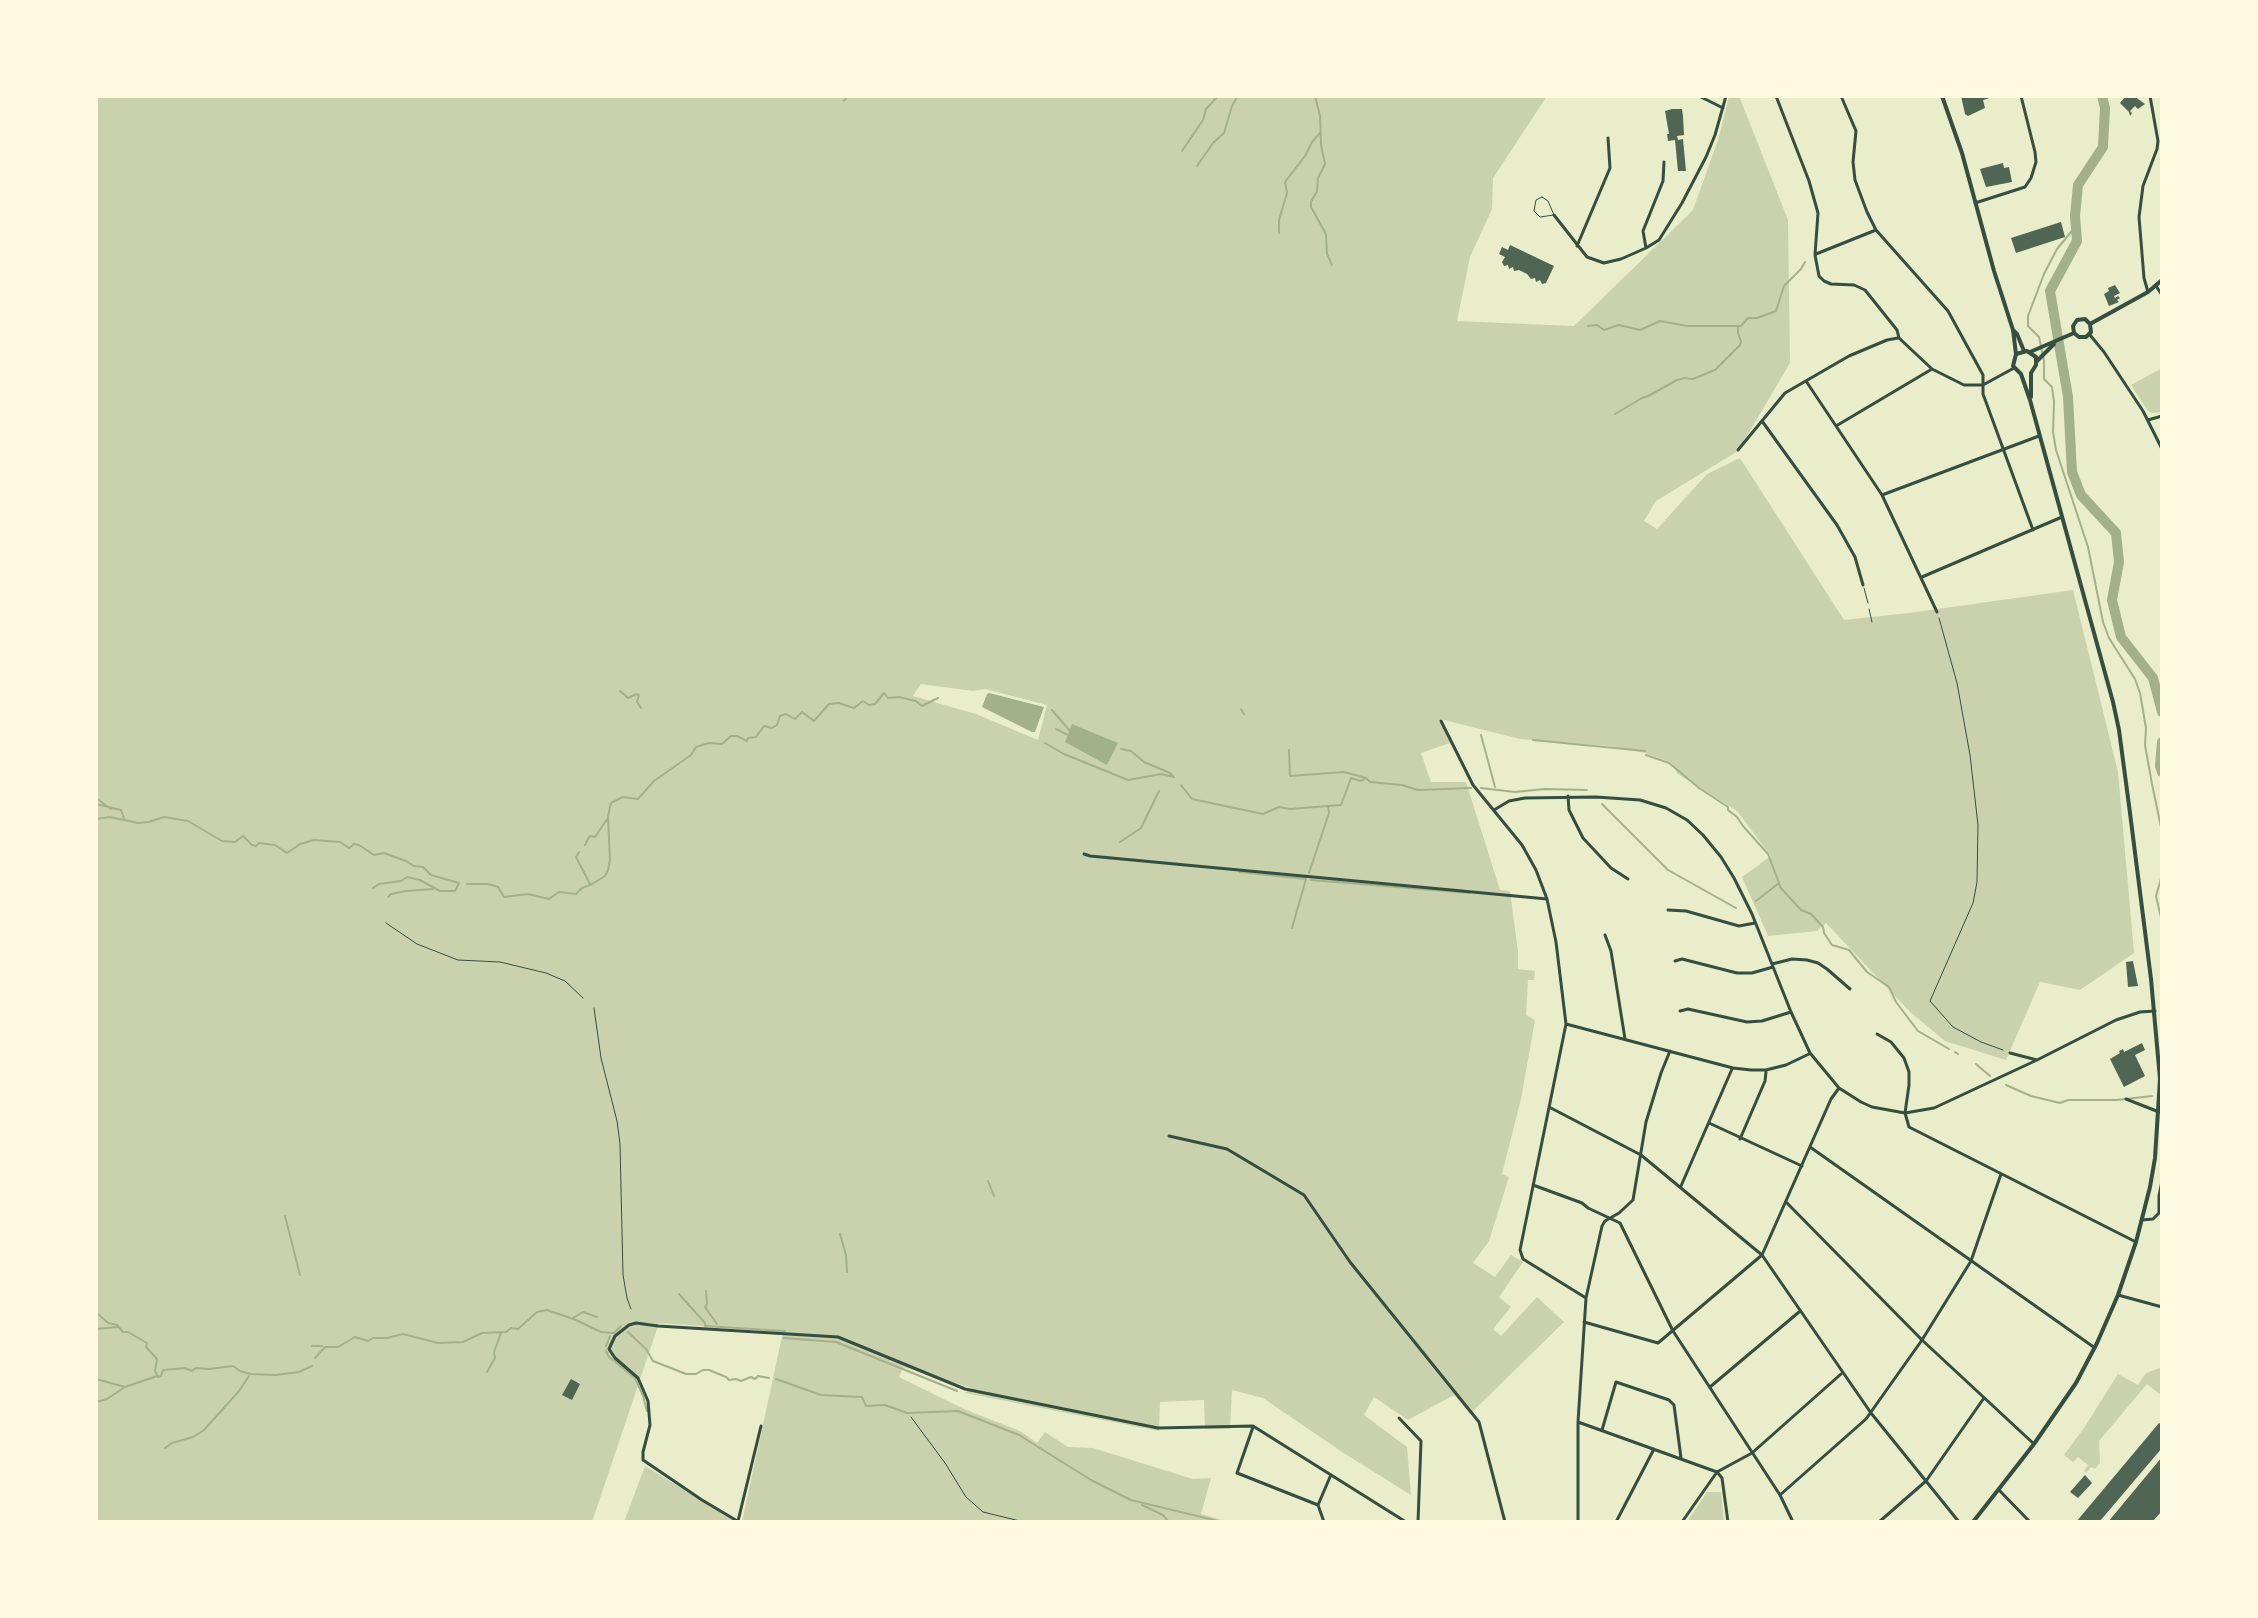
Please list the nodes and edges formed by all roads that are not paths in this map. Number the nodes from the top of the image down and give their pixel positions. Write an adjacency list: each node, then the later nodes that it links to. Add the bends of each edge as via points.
1 (1699, 96): 9 (street)
2 (1726, 96): 9 (street)
3 (1776, 96): 17 (street, via 1818,213)
4 (1841, 96): 14 (street, via 1856,131 1855,180)
5 (1942, 96): 12 (main road)
6 (2021, 96): 12 (street, via 2035,152 2034,171 2025,187)
7 (2158, 96): 8 (street)
8 (2150, 97): 20 (street, via 2158,141 2139,217)
9 (1723, 108): 16 (street, via 1711,146 1682,203 1659,240)
10 (1608, 138): 15 (street, via 1610,168)
11 (1664, 162): 16 (street, via 1663,181 1643,231)
12 (1975, 203): 23 (main road)
13 (1554, 215): 13 (lane, via 1536,215 1538,198 1548,201); 15 (street)
14 (1876, 230): 17 (street); 36 (street, via 1948,311 1983,375)
15 (1577, 246): 16 (street, via 1604,263)
16 (1646, 248)
17 (1815, 255): 26 (street, via 1824,281 1865,290)
18 (2162, 280): 19 (main road)
19 (2156, 286): 20 (main road); 21 (street)
20 (2148, 292): 22 (main road)
21 (2162, 295)
22 (2090, 324): 24 (main road, via 2077,320); 25 (main road)
23 (2013, 330): 28 (main road); 29 (main road)
24 (2074, 333): 25 (main road, via 2081,338); 27 (main road)
25 (2089, 335): 39 (street)
26 (1899, 338): 32 (street); 35 (street, via 1849,356)
27 (2056, 342): 28 (main road); 30 (main road)
28 (2027, 351): 29 (main road); 30 (main road)
29 (2016, 354): 31 (main road)
30 (2037, 361): 33 (main road)
31 (2014, 368): 34 (main road); 36 (street)
32 (1932, 369): 36 (street, via 1964,385); 41 (street)
33 (2031, 373): 34 (main road); 37 (main road)
34 (2021, 374): 37 (main road)
35 (1806, 381): 40 (street, via 1785,393); 41 (street)
36 (1983, 385): 45 (street)
37 (2030, 400): 42 (main road)
38 (2162, 416): 39 (street)
39 (2148, 420): 43 (street)
40 (1762, 421): 44 (street); 50 (street, via 1837,525)
41 (1836, 426): 46 (street)
42 (2039, 436): 45 (street); 47 (main road)
43 (2162, 449)
44 (1738, 450)
45 (2002, 451): 46 (street); 48 (street)
46 (1882, 495): 49 (street)
47 (2062, 517): 48 (street); 66 (main road, via 2119,730)
48 (2033, 530): 49 (street)
49 (1922, 577): 52 (street)
50 (1863, 585): 51 (lane)
51 (1868, 603)
52 (1937, 612)
53 (1441, 721): 55 (street, via 1473,785)
54 (1568, 796): 55 (street, via 1509,801); 57 (street, via 1583,838); 60 (street, via 1640,800 1687,820 1721,857)
55 (1494, 810): 58 (street, via 1522,845)
56 (1084, 854): 58 (street)
57 (1628, 879)
58 (1547, 899): 68 (street)
59 (1668, 910): 60 (street, via 1739,926)
60 (1755, 923): 63 (street)
61 (1605, 935): 70 (street)
62 (1675, 961): 63 (street, via 1737,973)
63 (1773, 965): 64 (street, via 1792,959 1818,963); 67 (street)
64 (1850, 989)
65 (1680, 1011): 67 (street, via 1747,1022)
66 (2155, 1011): 74 (street, via 2116,1020); 80 (main road)
67 (1791, 1012): 72 (street)
68 (1566, 1024): 70 (street); 79 (street)
69 (1877, 1034): 81 (street, via 1891,1042 1909,1072)
70 (1625, 1039): 71 (street)
71 (1670, 1051): 75 (street); 86 (street, via 1646,1122)
72 (1810, 1053): 76 (street); 77 (street)
73 (2010, 1053): 74 (street)
74 (2037, 1060): 81 (street, via 1945,1105)
75 (1733, 1068): 76 (street); 82 (street)
76 (1766, 1070): 84 (street)
77 (1839, 1088): 81 (street, via 1872,1107); 85 (street)
78 (2126, 1099): 80 (street)
79 (1549, 1107): 86 (street); 90 (street)
80 (2159, 1112): 94 (main road)
81 (1905, 1113): 88 (street, via 1909,1127)
82 (1709, 1123): 84 (street); 91 (street)
83 (1169, 1136): 129 (street, via 1227,1149 1304,1195 1350,1262 1479,1422)
84 (1740, 1139): 87 (street)
85 (1810, 1147): 87 (street); 97 (street)
86 (1641, 1155): 91 (street); 93 (street, via 1633,1200)
87 (1802, 1166): 92 (street)
88 (2001, 1174): 95 (street); 97 (street)
89 (2162, 1181): 94 (street, via 2159,1213)
90 (1533, 1185): 93 (street); 99 (street, via 1521,1255)
91 (1681, 1186): 96 (street)
92 (1786, 1202): 96 (street); 104 (street)
93 (1609, 1218): 99 (street, via 1602,1226); 103 (street, via 1620,1223)
94 (2142, 1220): 95 (main road)
95 (2136, 1242): 98 (main road)
96 (1762, 1255): 101 (street); 103 (street)
97 (1971, 1261): 104 (street); 105 (street)
98 (2118, 1295): 100 (street); 105 (main road)
99 (1586, 1298): 102 (street)
100 (2162, 1307)
101 (1800, 1312): 106 (street); 107 (street)
102 (1584, 1322): 103 (street, via 1658,1343); 111 (street)
103 (1673, 1331): 107 (street)
104 (1922, 1340): 108 (street); 109 (street)
105 (2095, 1348): 115 (main road)
106 (1842, 1373): 109 (street); 117 (street)
107 (1710, 1387): 117 (street)
108 (1984, 1398): 115 (street); 121 (street)
109 (1871, 1413): 121 (street); 123 (street)
110 (1399, 1418): 128 (street, via 1421,1441)
111 (1578, 1422): 114 (street); 130 (street)
112 (761, 1426): 125 (street)
113 (1253, 1426): 120 (street); 124 (street, via 1237,1473); 125 (street, via 1158,1428 992,1395 838,1337 629,1325 609,1349 638,1378 648,1401 650,1425 643,1460)
114 (1602, 1430): 116 (street); 118 (street, via 1616,1382 1669,1400)
115 (2034, 1444): 122 (main road)
116 (1654, 1449): 118 (street); 131 (street)
117 (1752, 1453): 119 (street); 123 (street)
118 (1681, 1459): 119 (street)
119 (1717, 1472): 132 (street); 133 (street)
120 (1331, 1475): 124 (street); 127 (street)
121 (1926, 1481): 135 (street); 136 (street)
122 (1998, 1490): 137 (main road); 138 (street)
123 (1780, 1495): 134 (street)
124 (1318, 1505): 126 (street)
125 (738, 1522)
126 (1324, 1522)
127 (1406, 1522)
128 (1418, 1522)
129 (1505, 1522)
130 (1578, 1522)
131 (1616, 1522)
132 (1682, 1522)
133 (1728, 1522)
134 (1793, 1522)
135 (1879, 1522)
136 (1959, 1522)
137 (1973, 1522)
138 (2030, 1522)

